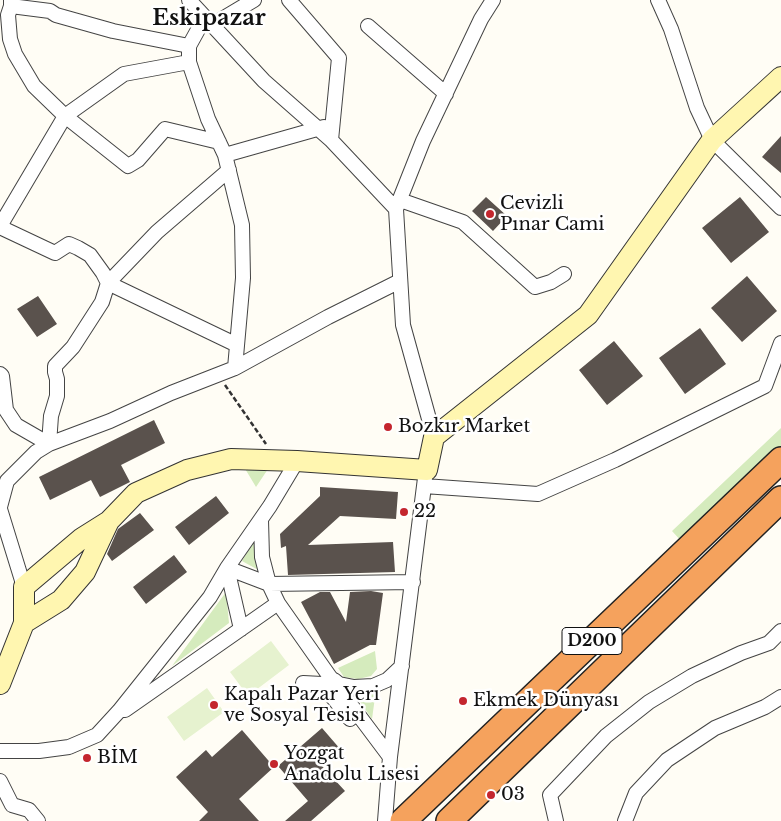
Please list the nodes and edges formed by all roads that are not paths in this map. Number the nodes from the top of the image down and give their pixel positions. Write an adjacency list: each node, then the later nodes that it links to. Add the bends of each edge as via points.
1 (189, 0): 8 (street)
2 (254, 0): 8 (street)
3 (289, 0): 15 (street, via 339,58)
4 (493, 0): 13 (street)
5 (658, 0): 18 (street)
6 (53, 5): 7 (street); 10 (street, via 56,15 113,31)
7 (7, 11): 14 (street, via 15,54 34,86)
8 (208, 21): 10 (street); 16 (street, via 264,81)
9 (368, 26): 13 (street)
10 (189, 46): 11 (street)
11 (189, 62): 14 (street, via 124,74); 19 (street)
12 (781, 77): 18 (street)
13 (446, 94): 22 (street)
14 (65, 116): 19 (street, via 128,166 138,160 165,129); 24 (street)
15 (332, 125): 16 (street); 17 (street)
16 (318, 128): 17 (street); 20 (street)
17 (331, 140): 22 (street)
18 (712, 140): 23 (street); 32 (street, via 588,315)
19 (219, 142): 20 (street)
20 (225, 155): 21 (street)
21 (229, 170): 27 (street, via 157,232); 29 (street, via 242,225 243,278)
22 (398, 205): 25 (street, via 463,222 535,286); 26 (street)
23 (781, 208)
24 (1, 229): 27 (street, via 55,253 69,244 78,248 90,255)
25 (564, 274)
26 (400, 281): 30 (street); 32 (street, via 403,325)
27 (108, 283): 29 (street); 33 (street, via 102,302 73,347 55,366 58,379)
28 (781, 343): 36 (street, via 765,386 538,494)
29 (237, 345): 30 (street)
30 (235, 368): 33 (street)
31 (0, 374): 33 (street, via 6,410 16,425)
32 (434, 437): 36 (street)
33 (48, 444): 38 (street, via 7,481)
34 (781, 460): 62 (highway, D200)
35 (288, 461): 36 (street); 39 (street); 40 (street, via 231,459 187,470 136,493)
36 (426, 478): 42 (street)
37 (781, 499): 63 (highway, D200)
38 (0, 508): 44 (street)
39 (261, 519): 41 (street); 43 (street, via 262,557)
40 (109, 521): 44 (street, via 82,538); 46 (street, via 85,572 60,600)
41 (227, 568): 43 (street); 47 (street); 54 (street, via 210,597)
42 (413, 582): 43 (street); 49 (street)
43 (269, 584): 45 (street)
44 (24, 588): 46 (street)
45 (278, 603): 47 (street); 50 (street)
46 (24, 622): 51 (street)
47 (241, 629): 54 (street)
48 (781, 631): 64 (street, via 769,643 741,652 692,676 649,702 606,736 550,795)
49 (402, 666): 50 (street, via 387,680 372,686 354,688 339,684); 57 (street)
50 (330, 677): 55 (street)
51 (0, 682)
52 (303, 683): 55 (street, via 322,684 356,726)
53 (781, 697): 65 (street, via 715,728 667,760 636,794)
54 (110, 721): 56 (street, via 97,735 69,748)
55 (373, 734): 57 (street)
56 (0, 751)
57 (390, 757): 61 (street)
58 (0, 781): 59 (street)
59 (6, 807): 60 (street, via 29,810)
60 (38, 821)
61 (385, 821)
62 (403, 821)
63 (449, 821)
64 (556, 821)
65 (625, 821)

